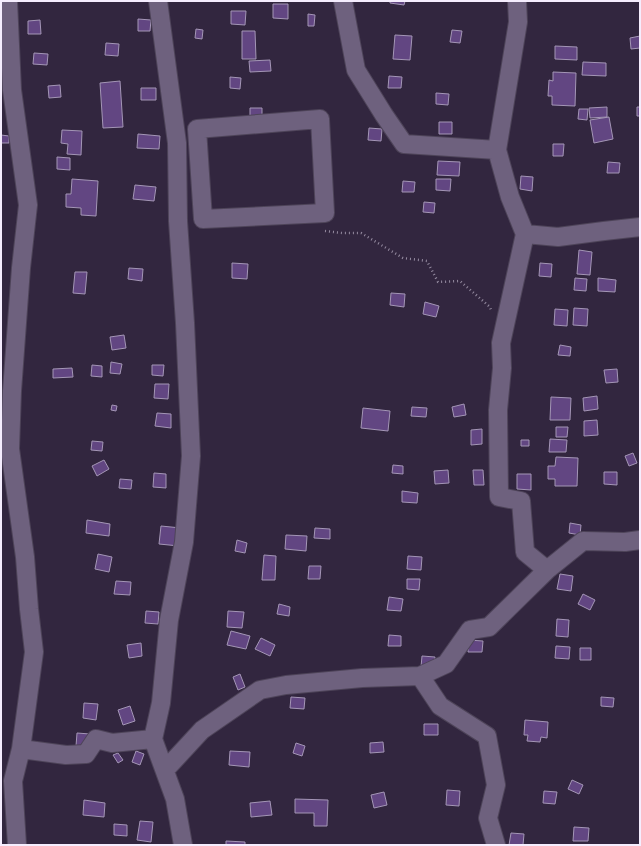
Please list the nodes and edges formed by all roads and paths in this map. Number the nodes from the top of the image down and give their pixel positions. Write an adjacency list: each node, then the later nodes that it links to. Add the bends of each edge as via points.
1 (8, 1): 15 (street, via 12,90 28,206 13,375 10,449 25,557 34,652)
2 (158, 1): 14 (street, via 177,143 178,221 191,456 184,542 169,620 161,703)
3 (343, 1): 5 (street, via 356,70 404,144)
4 (518, 1): 5 (street, via 518,22)
5 (497, 150): 9 (street, via 510,197)
6 (203, 219): 6 (street, via 198,129 320,119 325,214)
7 (640, 228): 9 (street, via 558,237)
8 (320, 231): 10 (path, via 361,233 403,258 427,261 438,282 460,281 490,307)
9 (525, 234): 12 (street, via 501,343 498,497 521,501 525,552)
10 (492, 314)
11 (640, 540): 12 (street, via 583,541)
12 (547, 570): 13 (street, via 489,627 470,630 446,664)
13 (420, 676): 16 (street, via 362,678 260,690 202,730); 20 (street, via 440,706 487,736 496,785 488,818)
14 (153, 739): 15 (street, via 112,743 96,739 86,754 66,755); 16 (street)
15 (22, 749): 17 (street)
16 (165, 770): 19 (street, via 175,799)
17 (7, 780): 18 (street)
18 (17, 845)
19 (183, 845)
20 (496, 845)

